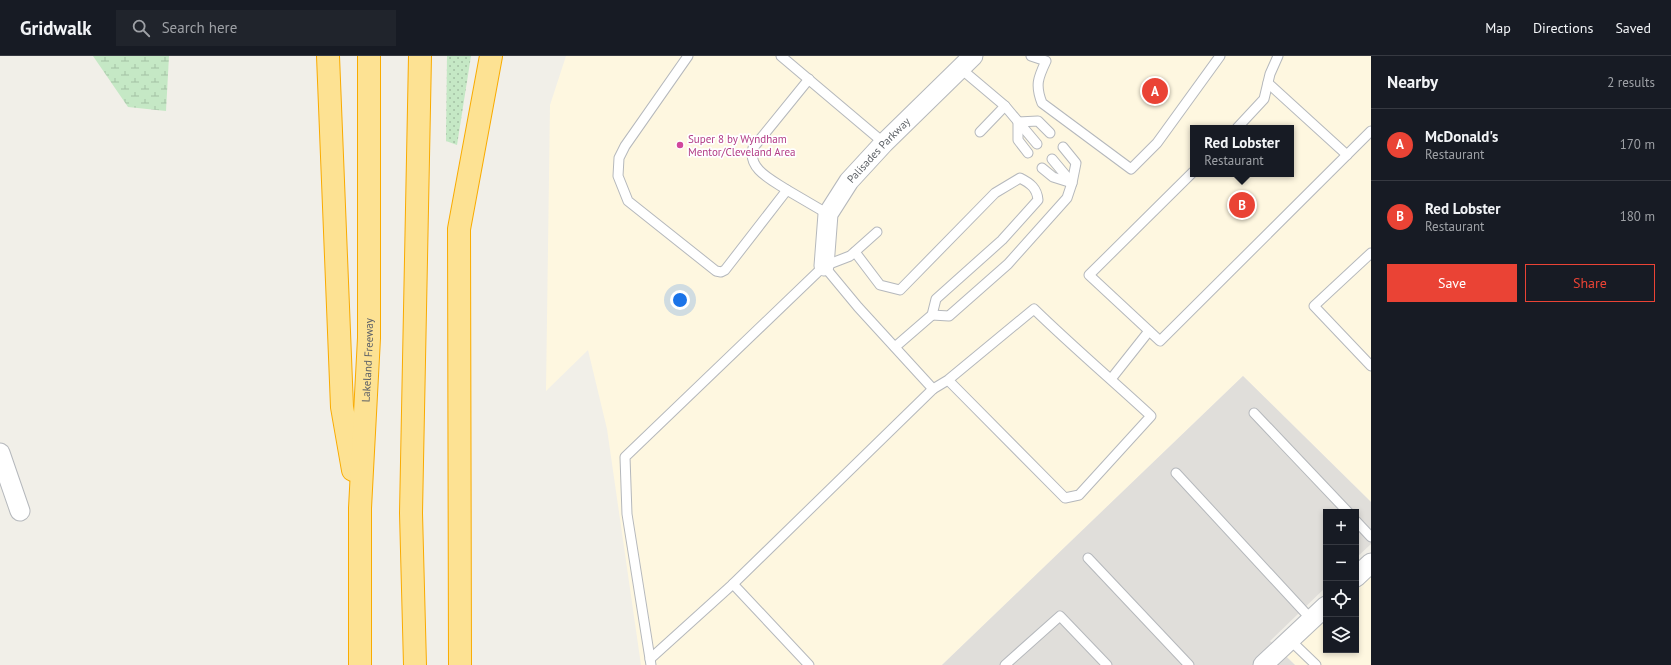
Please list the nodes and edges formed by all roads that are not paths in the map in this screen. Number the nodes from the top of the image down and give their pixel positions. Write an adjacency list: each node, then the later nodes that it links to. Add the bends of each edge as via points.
1 (328, 56): 44 (highway, via 342,407)
2 (369, 56): 44 (highway, Lakeland Freeway, via 369,338)
3 (420, 56): 58 (highway, via 411,513)
4 (491, 56): 59 (highway, via 460,229)
5 (688, 56): 28 (lane, via 619,158 618,176 628,200 716,271 721,272)
6 (781, 56): 11 (lane)
7 (1031, 56): 8 (lane, via 1046,61 1039,76 1037,91 1042,103 1130,169 1157,143)
8 (1220, 56)
9 (1278, 56): 12 (lane)
10 (967, 62): 13 (lane); 19 (street, Palisades Parkway)
11 (809, 79): 19 (lane); 28 (lane, via 753,148 751,155 760,171)
12 (1268, 83): 15 (lane, via 1264,99); 23 (lane)
13 (1005, 106): 14 (lane); 17 (lane)
14 (1018, 122): 18 (lane, via 1038,121); 20 (lane); 22 (lane, via 1018,140)
15 (1241, 125)
16 (1371, 131): 23 (lane)
17 (980, 132)
18 (1050, 133)
19 (884, 143): 29 (street, Palisades Parkway, via 849,180)
20 (1037, 144)
21 (1063, 147): 27 (lane, via 1076,163)
22 (1028, 153)
23 (1347, 155): 35 (lane, via 1160,341)
24 (1052, 159): 27 (lane)
25 (1042, 168): 27 (lane, via 1053,177)
26 (1190, 175): 35 (lane, via 1089,275)
27 (1072, 183): 34 (lane, via 1067,198 1008,264 949,316)
28 (787, 190): 29 (lane)
29 (828, 214): 33 (street, Palisades Parkway)
30 (877, 232): 31 (lane)
31 (855, 252): 33 (lane); 34 (lane, via 880,285 900,290 995,192 1020,178 1030,183 1037,192 1038,200 1002,240 936,299)
32 (1371, 253): 37 (lane, via 1314,306)
33 (824, 266): 36 (lane); 56 (lane, via 625,457 627,514)
34 (932, 315): 36 (lane)
35 (1149, 331): 38 (lane)
36 (895, 347): 40 (lane)
37 (1371, 366)
38 (1111, 379): 39 (lane, via 1034,309); 39 (lane, via 1150,416 1079,495 1065,498)
39 (948, 380): 40 (lane)
40 (933, 389): 52 (lane)
41 (1254, 414): 45 (lane)
42 (0, 453): 46 (street)
43 (1176, 473): 54 (lane)
44 (360, 508): 57 (highway, Lakeland Freeway)
45 (1345, 509)
46 (20, 511)
47 (1359, 524): 48 (lane)
48 (1371, 536)
49 (1088, 558): 63 (lane)
50 (1371, 563): 51 (street)
51 (1359, 574)
52 (733, 584): 56 (lane); 60 (lane)
53 (1323, 609): 54 (street)
54 (1311, 619): 55 (street)
55 (1290, 640): 64 (street); 65 (lane)
56 (650, 662)
57 (360, 665)
58 (415, 665)
59 (460, 665)
60 (809, 665)
61 (1005, 665): 62 (lane, via 1060,616)
62 (1107, 665)
63 (1189, 665)
64 (1263, 665)
65 (1316, 665)

